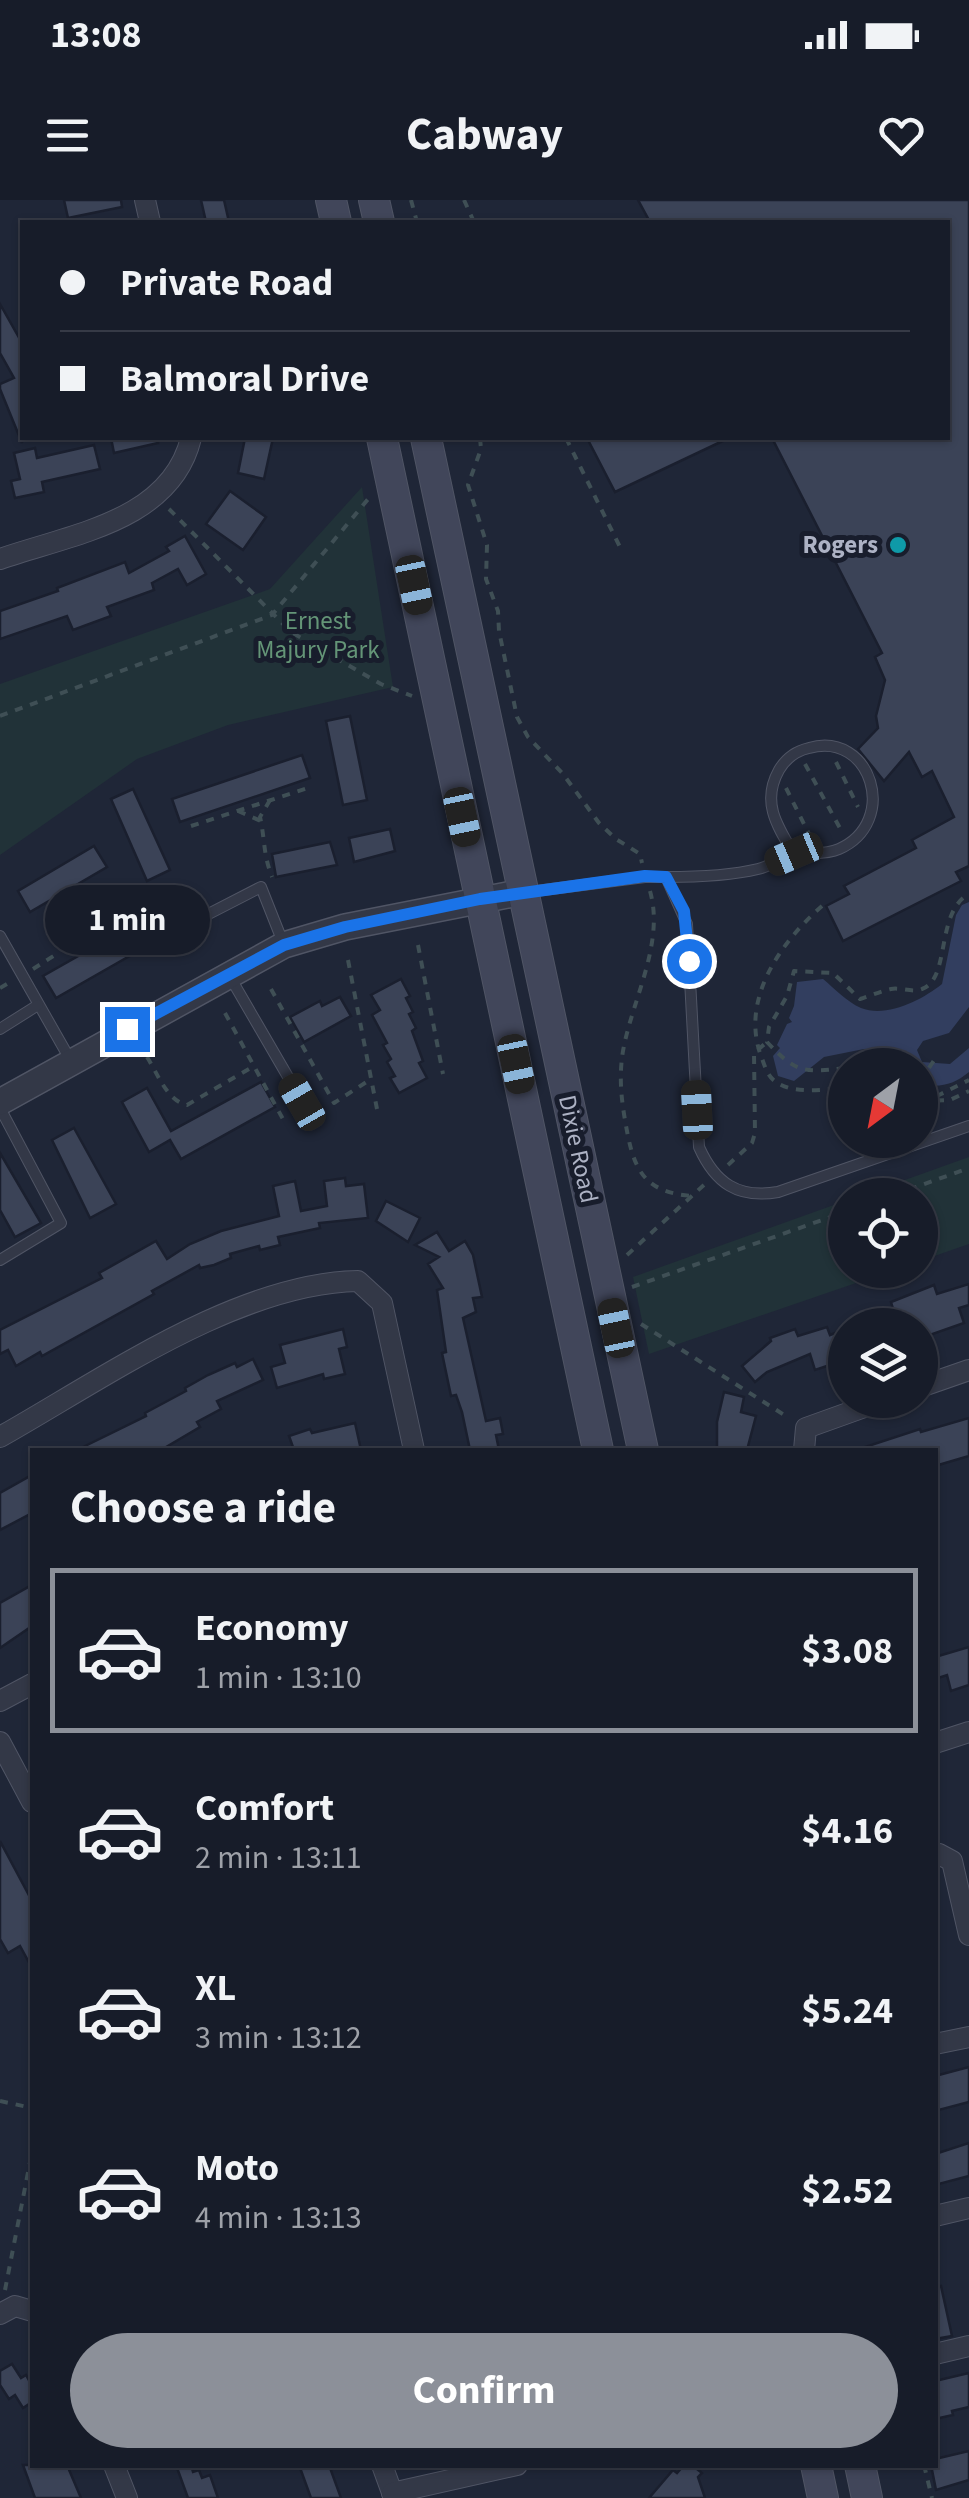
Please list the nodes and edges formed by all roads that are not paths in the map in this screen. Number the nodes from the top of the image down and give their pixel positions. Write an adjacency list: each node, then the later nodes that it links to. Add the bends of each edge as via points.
1 (190, 440): 4 (street, via 178,474 134,513)
2 (382, 440): 8 (main road, Dixie Road)
3 (426, 440): 7 (main road, Dixie Road)
4 (0, 558)
5 (794, 854): 5 (lane, via 771,817 778,772 798,751 827,744 842,748 871,782 875,802 867,824 848,845 820,856); 6 (lane, via 761,869)
6 (666, 877): 7 (lane); 18 (lane, via 687,924 698,1147 720,1182 740,1192 778,1192)
7 (522, 892): 8 (street); 26 (main road, Dixie Road)
8 (480, 899): 11 (street); 25 (main road, Dixie Road)
9 (189, 924): 11 (lane, via 261,887)
10 (0, 936): 13 (lane)
11 (284, 945): 12 (street)
12 (228, 974): 15 (street); 16 (lane)
13 (38, 1005): 14 (lane); 15 (lane)
14 (0, 1028)
15 (71, 1061): 17 (street)
16 (302, 1102)
17 (0, 1105): 19 (lane, via 62,1224)
18 (969, 1126)
19 (0, 1260)
20 (969, 1370): 21 (street)
21 (938, 1381)
22 (834, 1418): 27 (street, via 806,1428)
23 (0, 1436): 24 (street, via 211,1319 311,1286 358,1282 382,1303)
24 (414, 1448)
25 (598, 1448)
26 (643, 1448)
27 (804, 1448)
28 (30, 1685): 29 (street)
29 (0, 1702)
30 (969, 1732): 32 (street)
31 (0, 1742): 33 (street)
32 (938, 1742)
33 (30, 1798)
34 (938, 1856): 35 (street, via 952,1860)
35 (969, 1935)
36 (969, 2037): 37 (street)
37 (938, 2043)
38 (969, 2208): 39 (street)
39 (938, 2215)
40 (969, 2346): 41 (street)
41 (938, 2353)
42 (115, 2468): 48 (street)
43 (383, 2468): 47 (street)
44 (505, 2468): 47 (street)
45 (817, 2468): 49 (main road)
46 (861, 2468): 50 (main road)
47 (393, 2496)
48 (126, 2498)
49 (823, 2498)
50 (868, 2498)

